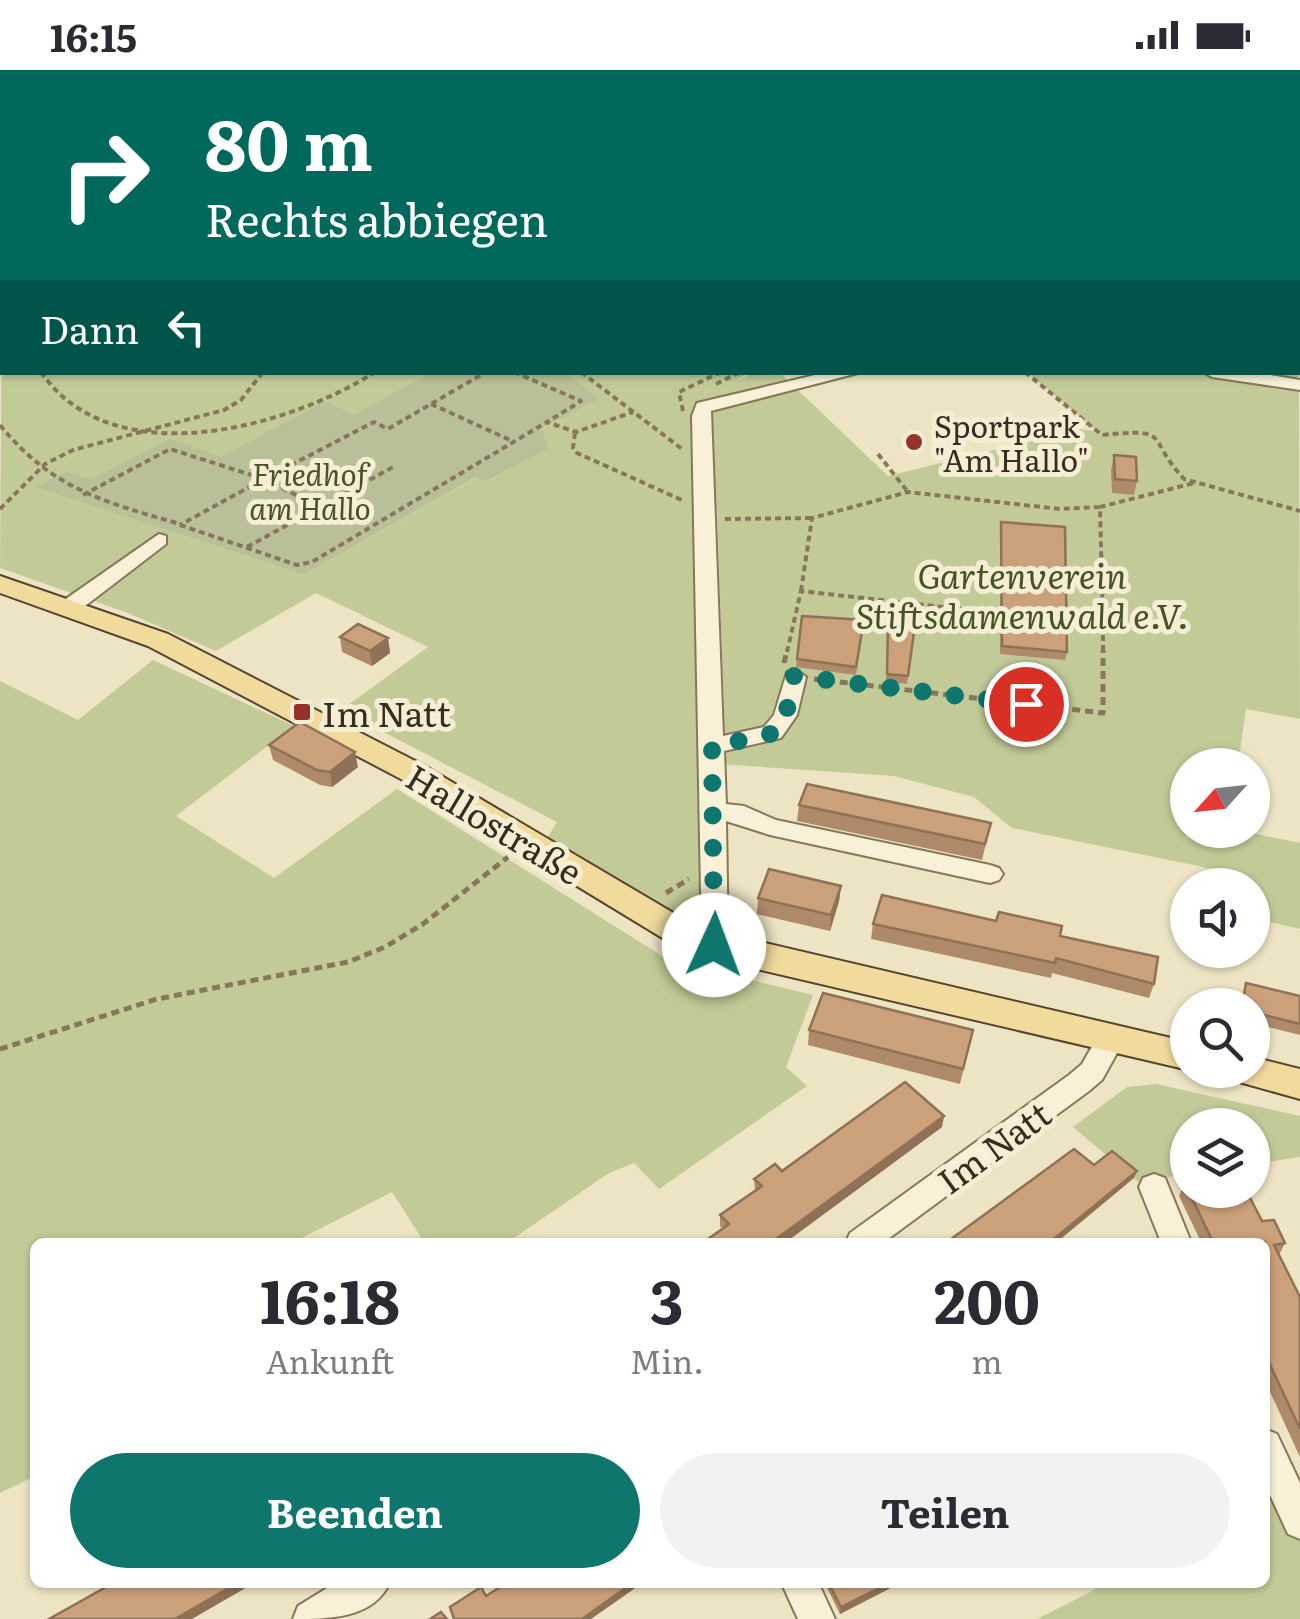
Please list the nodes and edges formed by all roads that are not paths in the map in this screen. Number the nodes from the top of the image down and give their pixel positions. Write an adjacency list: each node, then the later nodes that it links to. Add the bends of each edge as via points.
1 (840, 375): 8 (street, via 703,407)
2 (1232, 375): 3 (street)
3 (1300, 385)
4 (159, 540): 6 (street)
5 (0, 584): 6 (main road, Hallostraße)
6 (68, 608): 11 (main road, Hallostraße, via 210,665 398,765 658,922)
7 (794, 676): 8 (street, via 786,723 777,732)
8 (712, 745): 9 (street)
9 (713, 813): 10 (street, via 735,812 770,827); 11 (street)
10 (990, 874)
11 (714, 945): 12 (main road, Hallostraße)
12 (1112, 1037): 13 (main road, Hallostraße); 17 (street, Im Natt, via 1079,1083)
13 (1170, 1052)
14 (1270, 1076): 15 (main road)
15 (1300, 1084)
16 (1154, 1187): 18 (street)
17 (866, 1238)
18 (1174, 1238)
19 (1270, 1456): 20 (street)
20 (1300, 1522)
21 (362, 1588): 23 (street)
22 (801, 1588): 24 (street)
23 (311, 1619)
24 (817, 1619)

